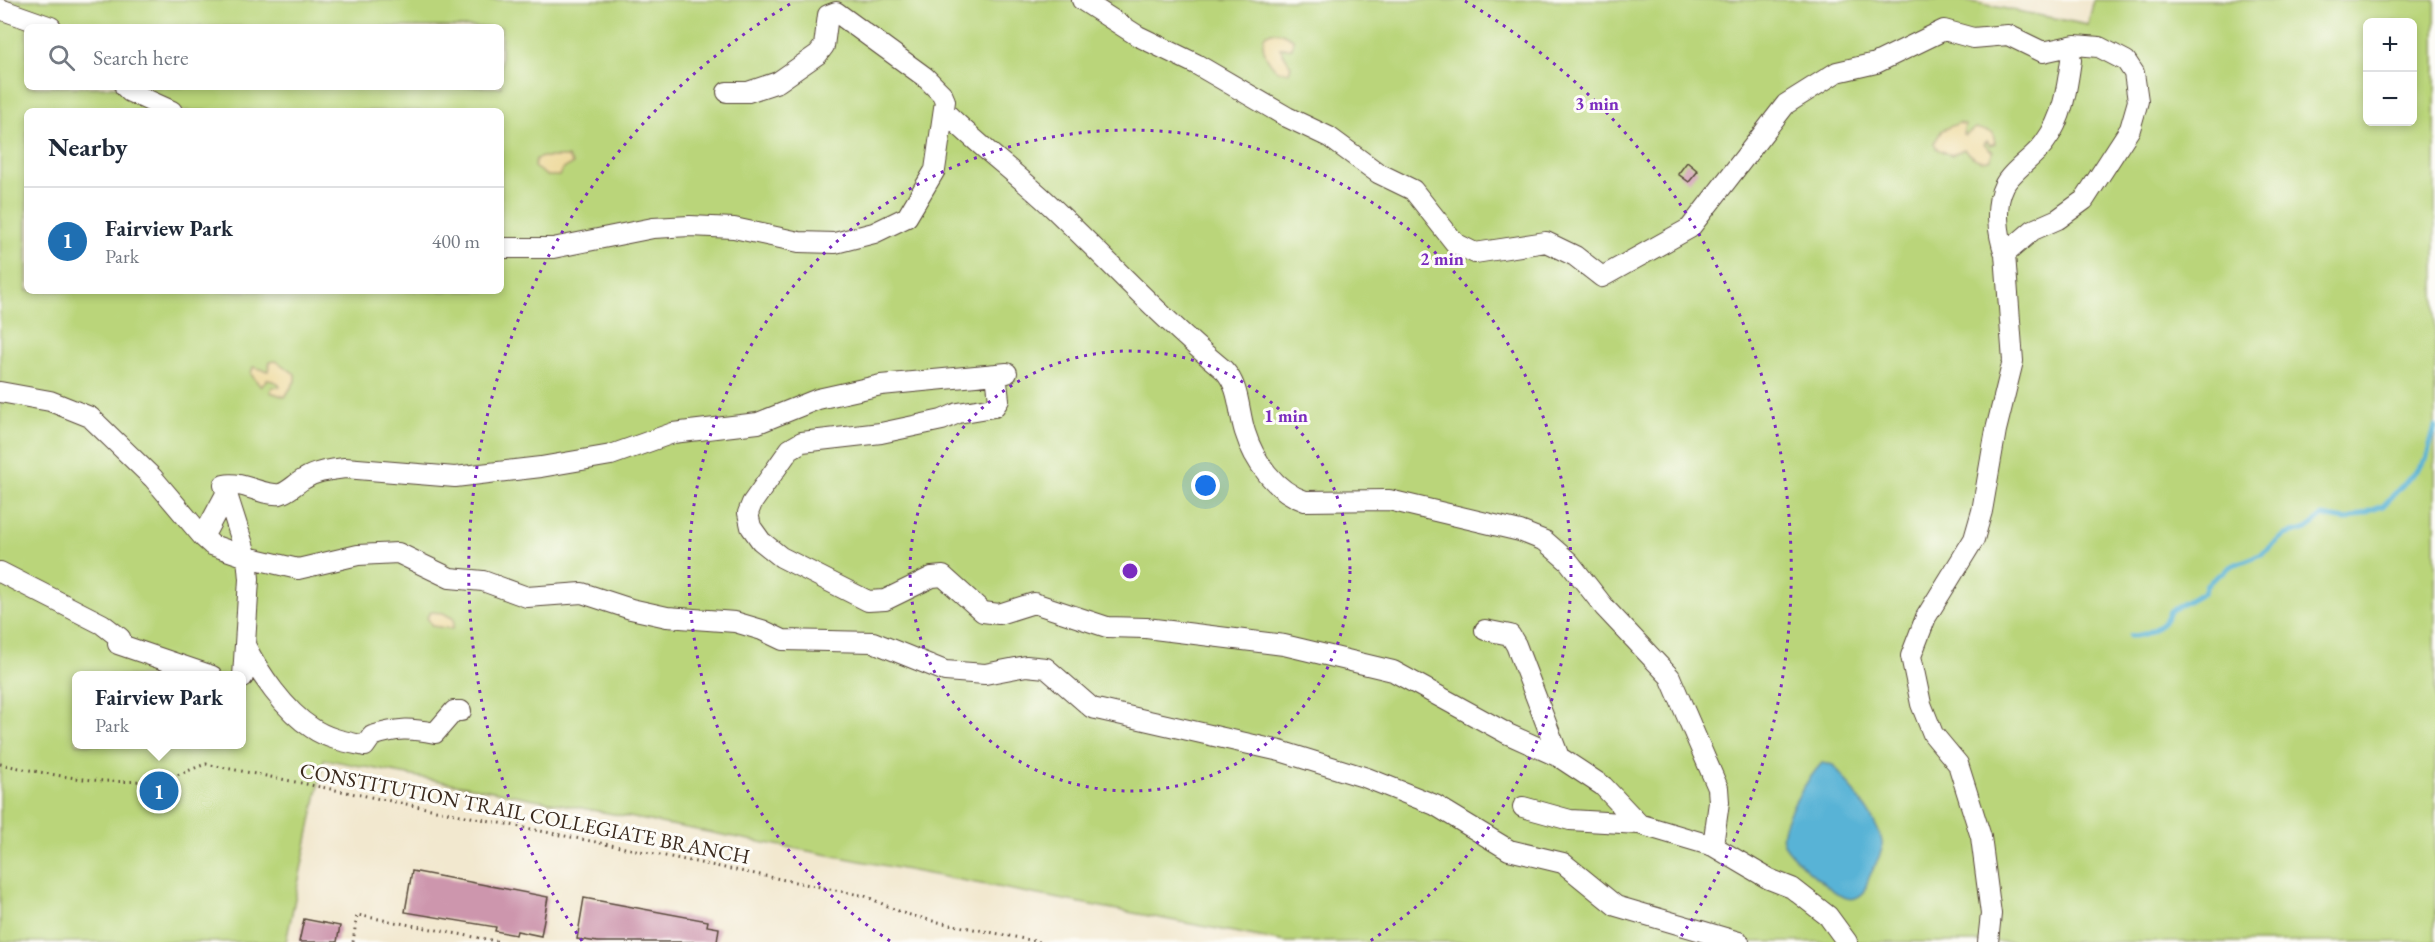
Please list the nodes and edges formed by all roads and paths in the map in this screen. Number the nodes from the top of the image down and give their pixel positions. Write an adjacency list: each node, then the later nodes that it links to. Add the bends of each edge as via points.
1 (1082, 0): 4 (lane, via 1138,36 1329,137 1378,173 1413,190 1455,243 1475,253 1546,242 1575,256 1602,277 1690,228 1786,104 1837,72 1876,63 1944,30 1973,38 2008,35)
2 (0, 9): 3 (lane)
3 (42, 24)
4 (2043, 52): 10 (lane, via 2070,68 2061,113 2045,143 2004,185 1999,236); 10 (lane, via 2075,45 2113,52 2134,73 2138,101 2130,129 2084,200 2058,219 2033,230)
5 (128, 90): 7 (lane)
6 (727, 92): 8 (lane, via 748,92 778,82 819,54 824,46 827,18 833,12 925,77 942,94)
7 (165, 108)
8 (945, 112): 9 (lane, via 935,170 908,217 852,239 835,243 800,242 734,228 690,226 653,228 553,248); 25 (lane, via 1224,370 1232,379 1255,455 1267,475 1293,497 1305,501 1389,500 1520,531 1559,551 1605,608 1670,677 1718,788)
9 (504, 248)
10 (2005, 254): 31 (lane, via 2013,361 1995,430 1982,511 1974,539 1926,617 1911,656 1921,704 1933,734 1958,764 1981,837 1991,915)
11 (0, 392): 13 (lane, via 50,400 90,417 153,478)
12 (226, 494): 13 (lane); 14 (lane); 21 (lane, via 224,484 232,483 282,494 320,472 345,468 455,477 541,467 611,455 673,433 758,423 818,399 881,385 1002,374 999,400 994,407 881,433 802,442 790,449 752,503 748,513 751,527 781,557 868,601 885,600 932,577 943,576 983,612 999,614 1034,603 1107,627 1284,645 1393,671 1508,734)
13 (207, 541): 14 (lane); 16 (lane)
14 (247, 557): 16 (lane); 29 (lane, via 298,568 358,555 398,554 450,578 499,585 527,597 582,592 656,614 735,622 783,640 873,642 945,671 985,674 1026,666 1046,668 1092,708 1280,751 1366,778 1435,805 1509,850 1563,863 1616,906)
15 (0, 572): 18 (lane, via 102,624 120,638 118,644)
16 (249, 579): 19 (lane, via 244,642)
17 (1485, 630): 21 (lane, via 1510,635 1516,645)
18 (200, 671)
19 (247, 675): 20 (lane, via 312,728 338,740 365,746 372,736 390,730 435,733 454,711)
20 (461, 711)
21 (1559, 757): 24 (lane, via 1603,786)
22 (0, 764): 28 (path, CONSTITUTION TRAIL COLLEGIATE BRANCH, via 77,780 126,782 163,779 206,764 865,896 903,914)
23 (1523, 807): 24 (lane, via 1570,820)
24 (1639, 824): 25 (lane)
25 (1717, 849): 30 (lane, via 1807,897 1828,916)
26 (353, 942): 27 (path, via 357,915)
27 (501, 942)
28 (1040, 942)
29 (1739, 942)
30 (1847, 942)
31 (1988, 942)

